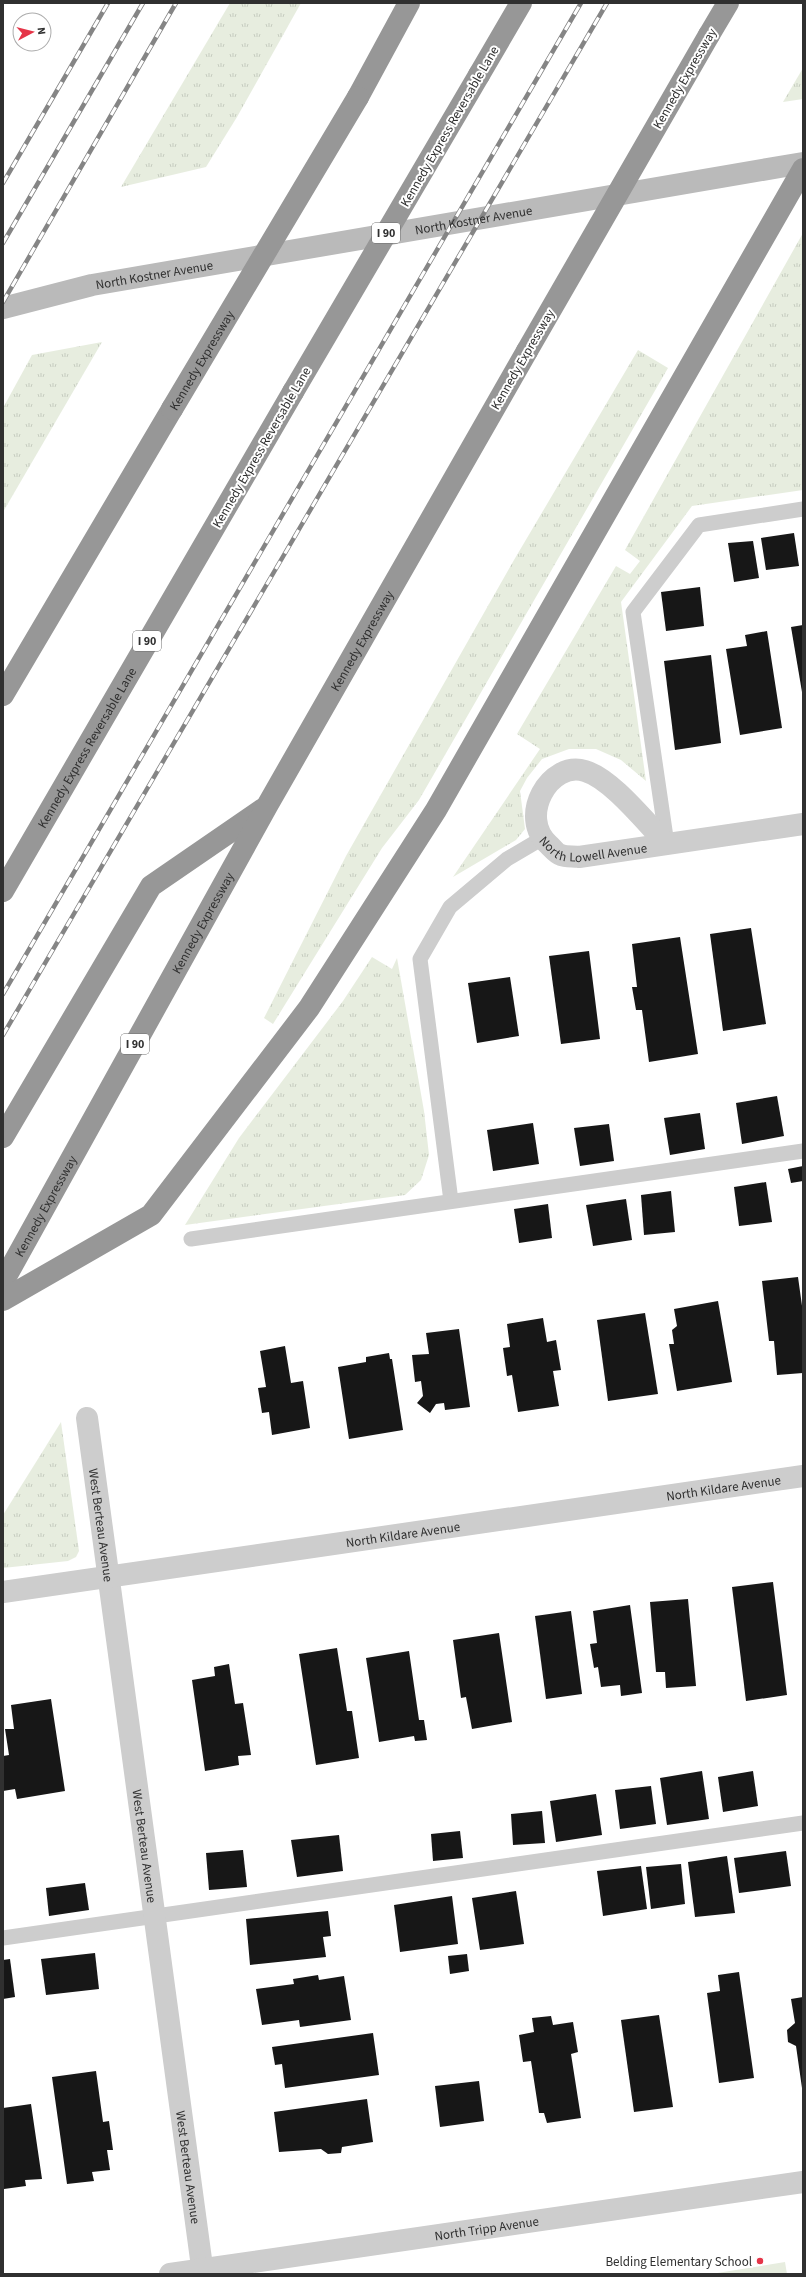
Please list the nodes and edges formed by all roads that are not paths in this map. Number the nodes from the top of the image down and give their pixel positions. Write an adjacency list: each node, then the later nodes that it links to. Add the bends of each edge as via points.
1 (409, 3): 4 (highway, Kennedy Expressway)
2 (521, 3): 14 (highway, Kennedy Express Reversable Lane / I 90, bridge)
3 (728, 3): 10 (highway, Kennedy Expressway / I 90, bridge)
4 (398, 13): 9 (highway, Kennedy Expressway, bridge, via 358,97)
5 (803, 163): 7 (street, North Kostner Avenue, via 92,285)
6 (803, 169): 20 (highway, via 436,810 309,1008 151,1215)
7 (3, 308)
8 (803, 509): 13 (lane, via 699,525 633,612)
9 (3, 694)
10 (267, 806): 15 (highway, I 90, via 150,886); 19 (highway, Kennedy Expressway / I 90)
11 (803, 824): 13 (street, North Lowell Avenue)
12 (541, 839): 13 (street, North Lowell Avenue, via 560,855 579,857); 13 (street, North Lowell Avenue, via 536,828 536,807 545,786 565,771 584,770 608,784); 17 (lane, via 507,859 450,906 420,958)
13 (667, 844)
14 (3, 892)
15 (3, 1137)
16 (803, 1151): 17 (lane)
17 (452, 1201): 18 (lane)
18 (191, 1239)
19 (3, 1282)
20 (3, 1300)
21 (87, 1418): 23 (street, West Berteau Avenue)
22 (803, 1476): 23 (street, North Kildare Avenue)
23 (107, 1577): 24 (street, North Kildare Avenue); 26 (street, West Berteau Avenue)
24 (3, 1592)
25 (803, 1823): 26 (lane)
26 (154, 1916): 27 (lane); 29 (street, West Berteau Avenue)
27 (3, 1938)
28 (803, 2182): 29 (street, North Tripp Avenue)
29 (203, 2272): 30 (street, North Tripp Avenue)
30 (170, 2274)

